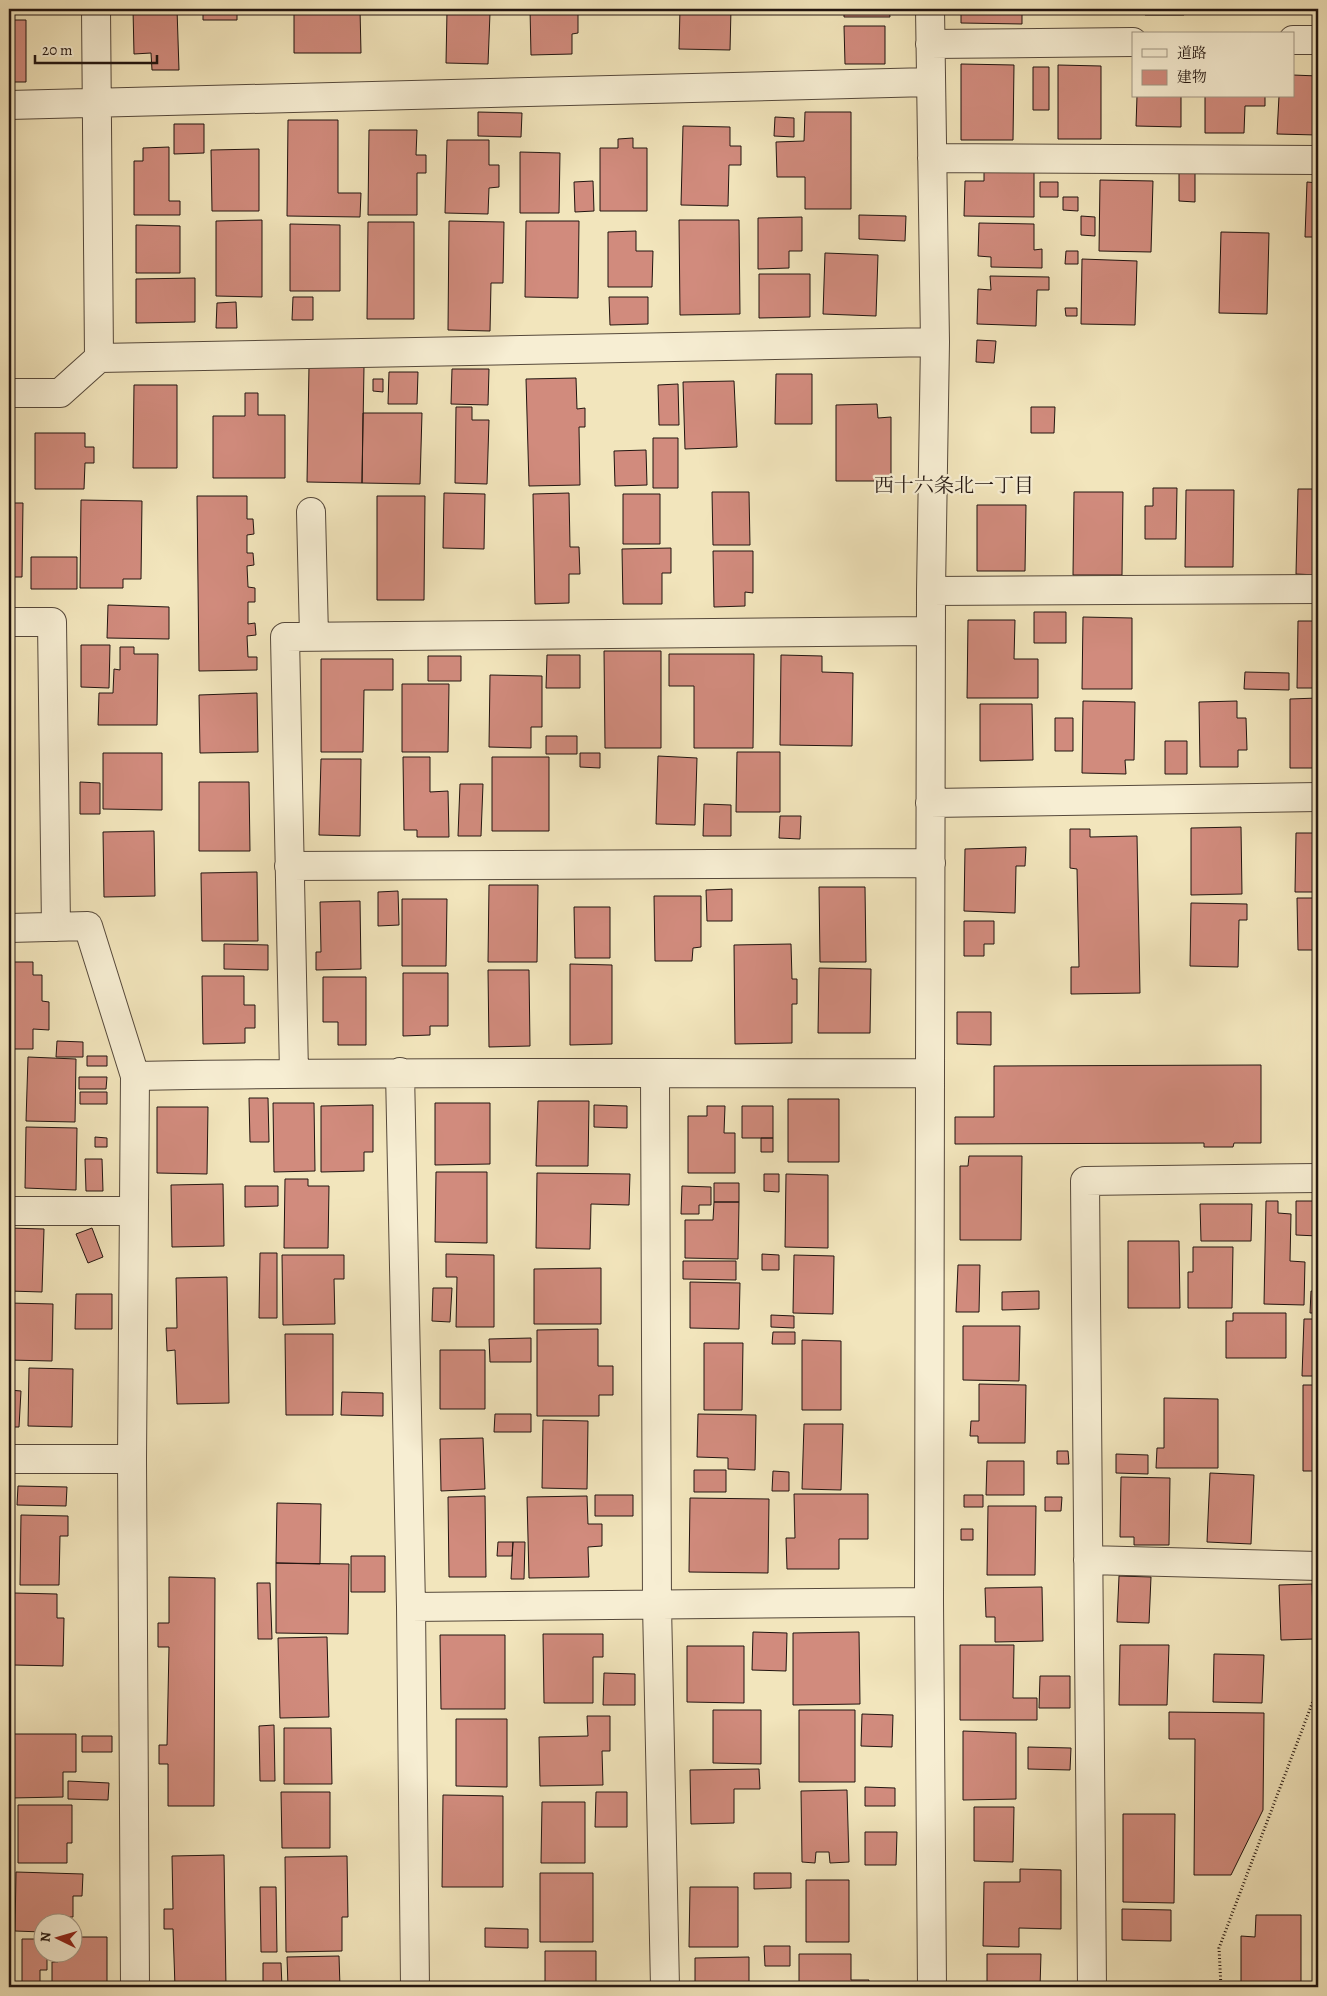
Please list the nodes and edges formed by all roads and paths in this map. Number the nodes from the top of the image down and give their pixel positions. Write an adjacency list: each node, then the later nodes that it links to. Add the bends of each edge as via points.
1 (96, 9): 8 (street)
2 (930, 9): 6 (street)
3 (1294, 40): 4 (street)
4 (1318, 40)
5 (1132, 42): 6 (street)
6 (930, 44): 7 (street)
7 (930, 82): 8 (street); 10 (street)
8 (96, 104): 9 (street); 13 (street)
9 (9, 106)
10 (932, 158): 11 (street); 12 (street)
11 (1318, 160)
12 (935, 342): 13 (street); 17 (street)
13 (98, 358): 14 (street, via 60,393)
14 (9, 393)
15 (311, 512): 20 (street)
16 (1318, 589): 17 (street)
17 (932, 591): 19 (street)
18 (9, 622): 26 (street, via 52,622)
19 (931, 631): 20 (street); 22 (street)
20 (314, 636): 24 (street, via 285,637)
21 (1318, 797): 22 (street)
22 (930, 802): 23 (street)
23 (931, 863): 24 (street); 29 (street)
24 (289, 866): 28 (street)
25 (9, 928): 26 (street)
26 (56, 928): 31 (street, via 88,926)
27 (400, 1072): 28 (street); 30 (street); 41 (street)
28 (294, 1073): 31 (street)
29 (930, 1073): 30 (street); 39 (street)
30 (654, 1074): 40 (street)
31 (135, 1076): 34 (street)
32 (1318, 1178): 37 (street, via 1085,1181)
33 (9, 1211): 34 (street)
34 (134, 1212): 36 (street)
35 (9, 1459): 36 (street)
36 (132, 1459): 43 (street)
37 (1088, 1560): 38 (street); 47 (street)
38 (1318, 1566)
39 (929, 1602): 40 (street); 46 (street)
40 (656, 1605): 41 (street); 45 (street)
41 (411, 1607): 44 (street)
42 (1318, 1688): 48 (path, via 1219,1948)
43 (135, 1987)
44 (415, 1987)
45 (665, 1987)
46 (932, 1987)
47 (1092, 1987)
48 (1220, 1987)

